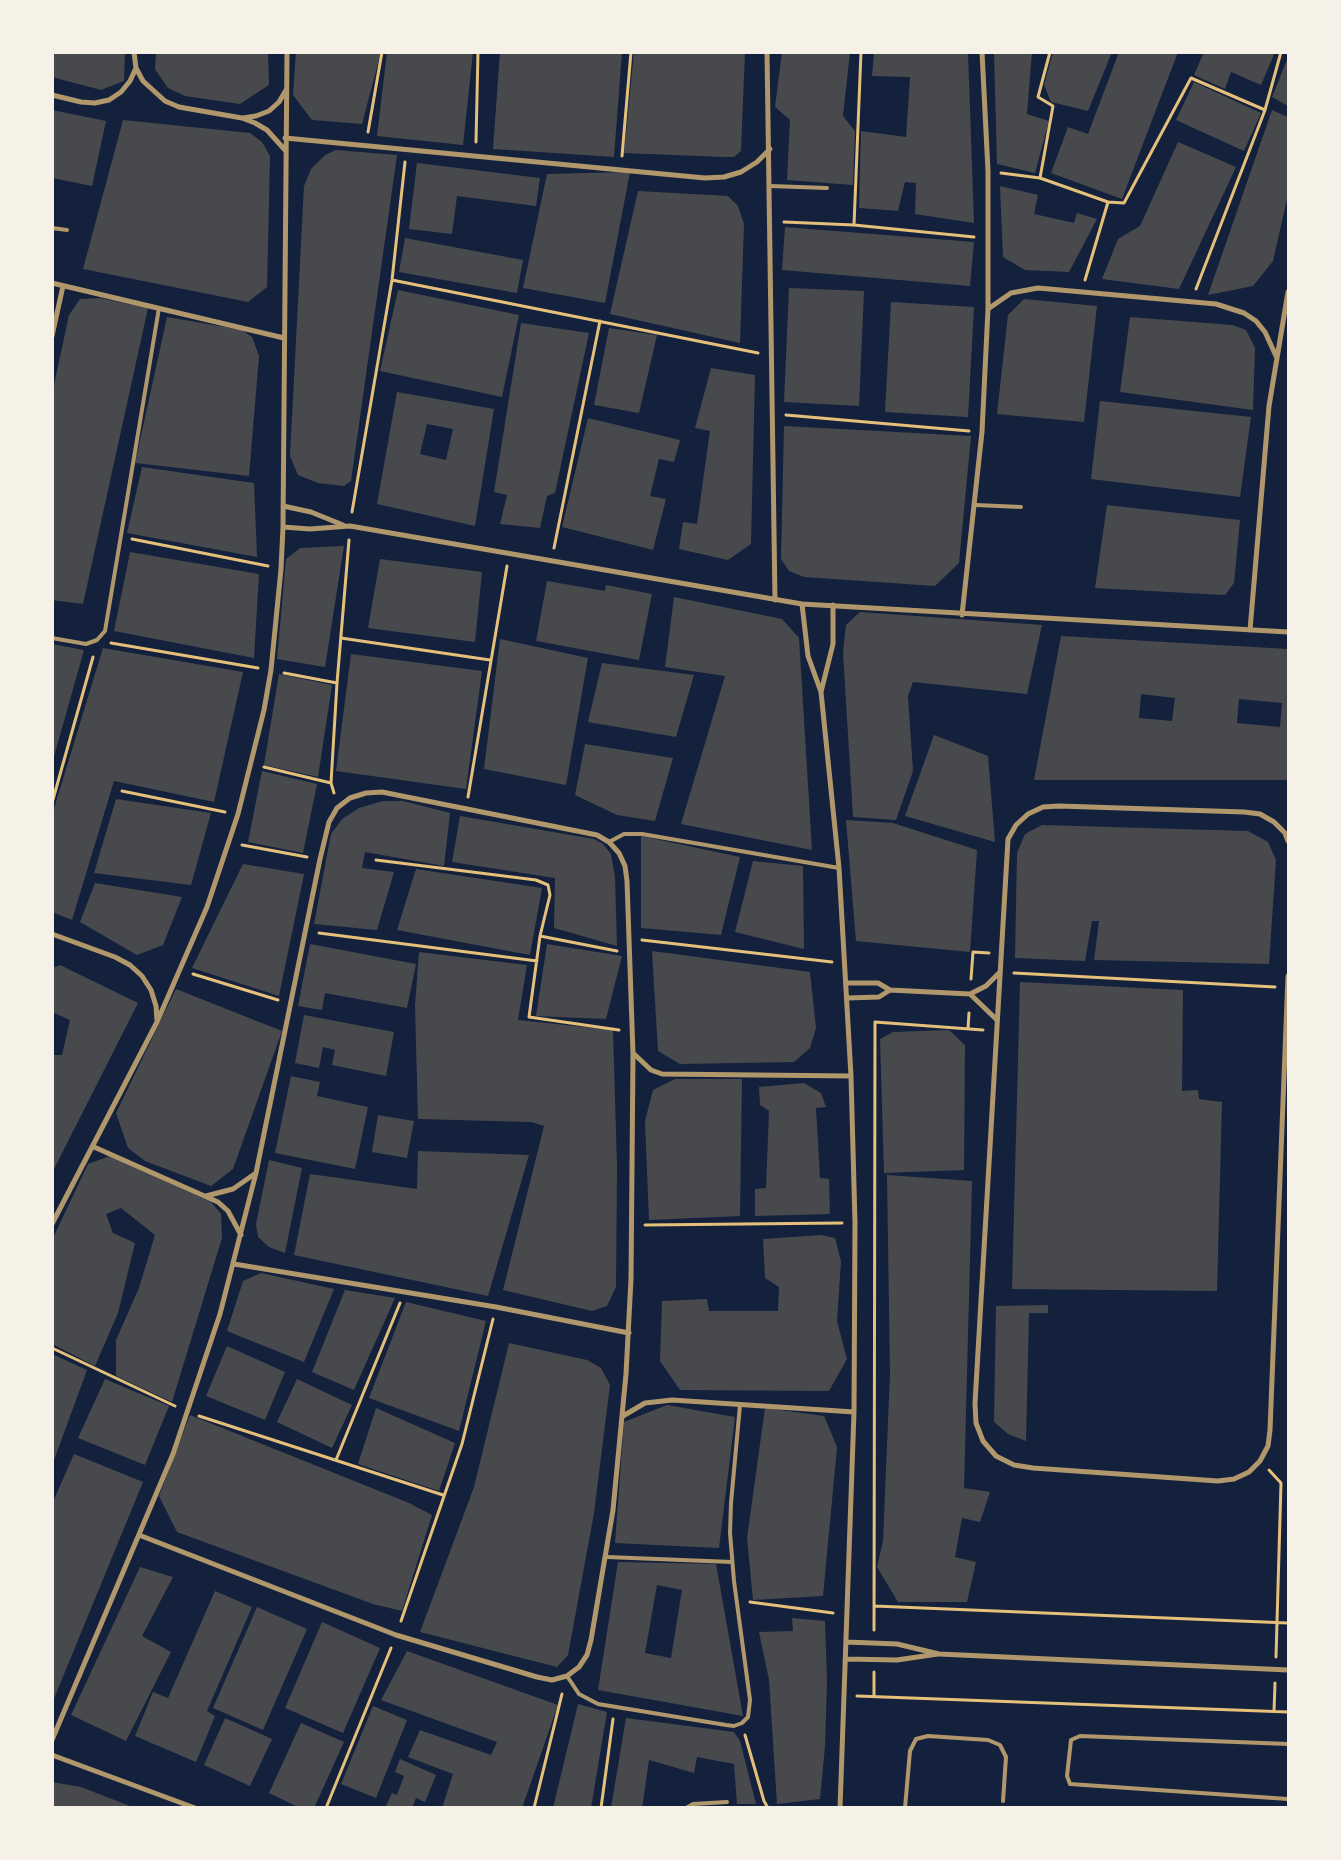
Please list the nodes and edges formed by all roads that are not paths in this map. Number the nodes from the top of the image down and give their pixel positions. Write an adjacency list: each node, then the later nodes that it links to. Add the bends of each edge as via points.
1 (134, 52): 5 (street)
2 (287, 52): 6 (street)
3 (767, 52): 10 (street)
4 (982, 52): 20 (street, via 988,171)
5 (136, 68): 7 (street, via 121,92 109,100 88,102); 8 (street, via 153,92 165,101 179,107)
6 (286, 90): 8 (street, via 269,111); 9 (street)
7 (52, 95)
8 (242, 118): 11 (street, via 267,130)
9 (285, 138): 10 (street, via 705,178 741,172); 11 (street)
10 (770, 149): 12 (street)
11 (285, 150): 22 (street)
12 (770, 186): 13 (lane); 29 (street)
13 (827, 188)
14 (52, 228): 15 (lane)
15 (67, 230)
16 (52, 283): 17 (street)
17 (63, 286): 19 (street); 21 (street)
18 (1288, 292): 23 (street)
19 (159, 308): 22 (street); 35 (lane, via 105,631 97,640 86,644)
20 (988, 309): 23 (street, via 1011,293 1024,289 1216,304 1244,313 1265,332); 24 (street)
21 (52, 336)
22 (284, 338): 25 (street)
23 (1276, 358): 33 (street, via 1264,454)
24 (976, 505): 26 (lane); 32 (street)
25 (283, 506): 27 (street, via 311,512); 28 (street)
26 (1021, 507)
27 (343, 526): 28 (street); 29 (street)
28 (283, 527): 49 (street, via 270,670 252,764 230,843 181,970)
29 (775, 600): 30 (street)
30 (802, 604): 31 (street); 36 (street, via 806,650)
31 (832, 605): 32 (street); 36 (street, via 832,644)
32 (962, 615): 33 (street)
33 (1250, 630): 34 (street)
34 (1288, 632)
35 (52, 638)
36 (821, 692): 39 (street)
37 (1288, 841): 41 (street, via 1274,822 1260,814 1043,807 1028,814 1008,839)
38 (609, 842): 39 (lane, via 624,834 642,834); 50 (street, via 625,866); 53 (street, via 597,835 382,792 358,795 338,808 329,822 320,859)
39 (838, 868): 43 (street)
40 (52, 934): 49 (street, via 130,965 151,990)
41 (999, 972): 46 (street, via 986,986); 48 (street)
42 (1288, 976): 44 (street)
43 (846, 982): 45 (street, via 878,983); 47 (street)
44 (1288, 988): 48 (street, via 1268,1446 1249,1472 1234,1479 1218,1481 1014,1465 996,1456 983,1441 976,1423 975,1404)
45 (890, 990): 46 (street); 47 (street, via 879,997)
46 (970, 994): 48 (street)
47 (847, 998): 51 (street)
48 (996, 1019)
49 (157, 1022): 52 (street)
50 (633, 1054): 51 (street, via 651,1070 668,1075); 58 (street)
51 (851, 1076): 60 (street, via 855,1223)
52 (94, 1147): 54 (street); 55 (street)
53 (256, 1173): 54 (street, via 233,1189); 56 (street)
54 (206, 1196): 56 (street, via 228,1211)
55 (52, 1224)
56 (241, 1235): 57 (street)
57 (234, 1264): 58 (street, via 496,1306); 62 (street, via 188,1412)
58 (629, 1333): 61 (street)
59 (740, 1405): 60 (street); 61 (street, via 659,1401 633,1408); 64 (lane, via 731,1503)
60 (854, 1412): 65 (street)
61 (623, 1416): 63 (street)
62 (139, 1536): 69 (street, via 396,1635 537,1677 552,1680); 70 (street)
63 (607, 1557): 64 (lane); 69 (street, via 587,1655)
64 (732, 1562): 69 (lane, via 751,1709 742,1723 726,1725 588,1700 572,1686)
65 (846, 1642): 66 (street, via 908,1645); 67 (street)
66 (939, 1654): 67 (street, via 908,1660); 68 (street)
67 (845, 1660): 78 (street)
68 (1288, 1670)
69 (567, 1676)
70 (52, 1740)
71 (1288, 1744): 73 (lane, via 1080,1736 1070,1740 1066,1776 1070,1784)
72 (52, 1754): 76 (street)
73 (1288, 1799)
74 (1003, 1801): 79 (lane, via 1006,1757 1000,1745 988,1740 928,1736 916,1739 910,1751)
75 (727, 1802): 77 (lane, via 693,1804)
76 (195, 1808)
77 (686, 1808)
78 (840, 1808)
79 (905, 1808)

